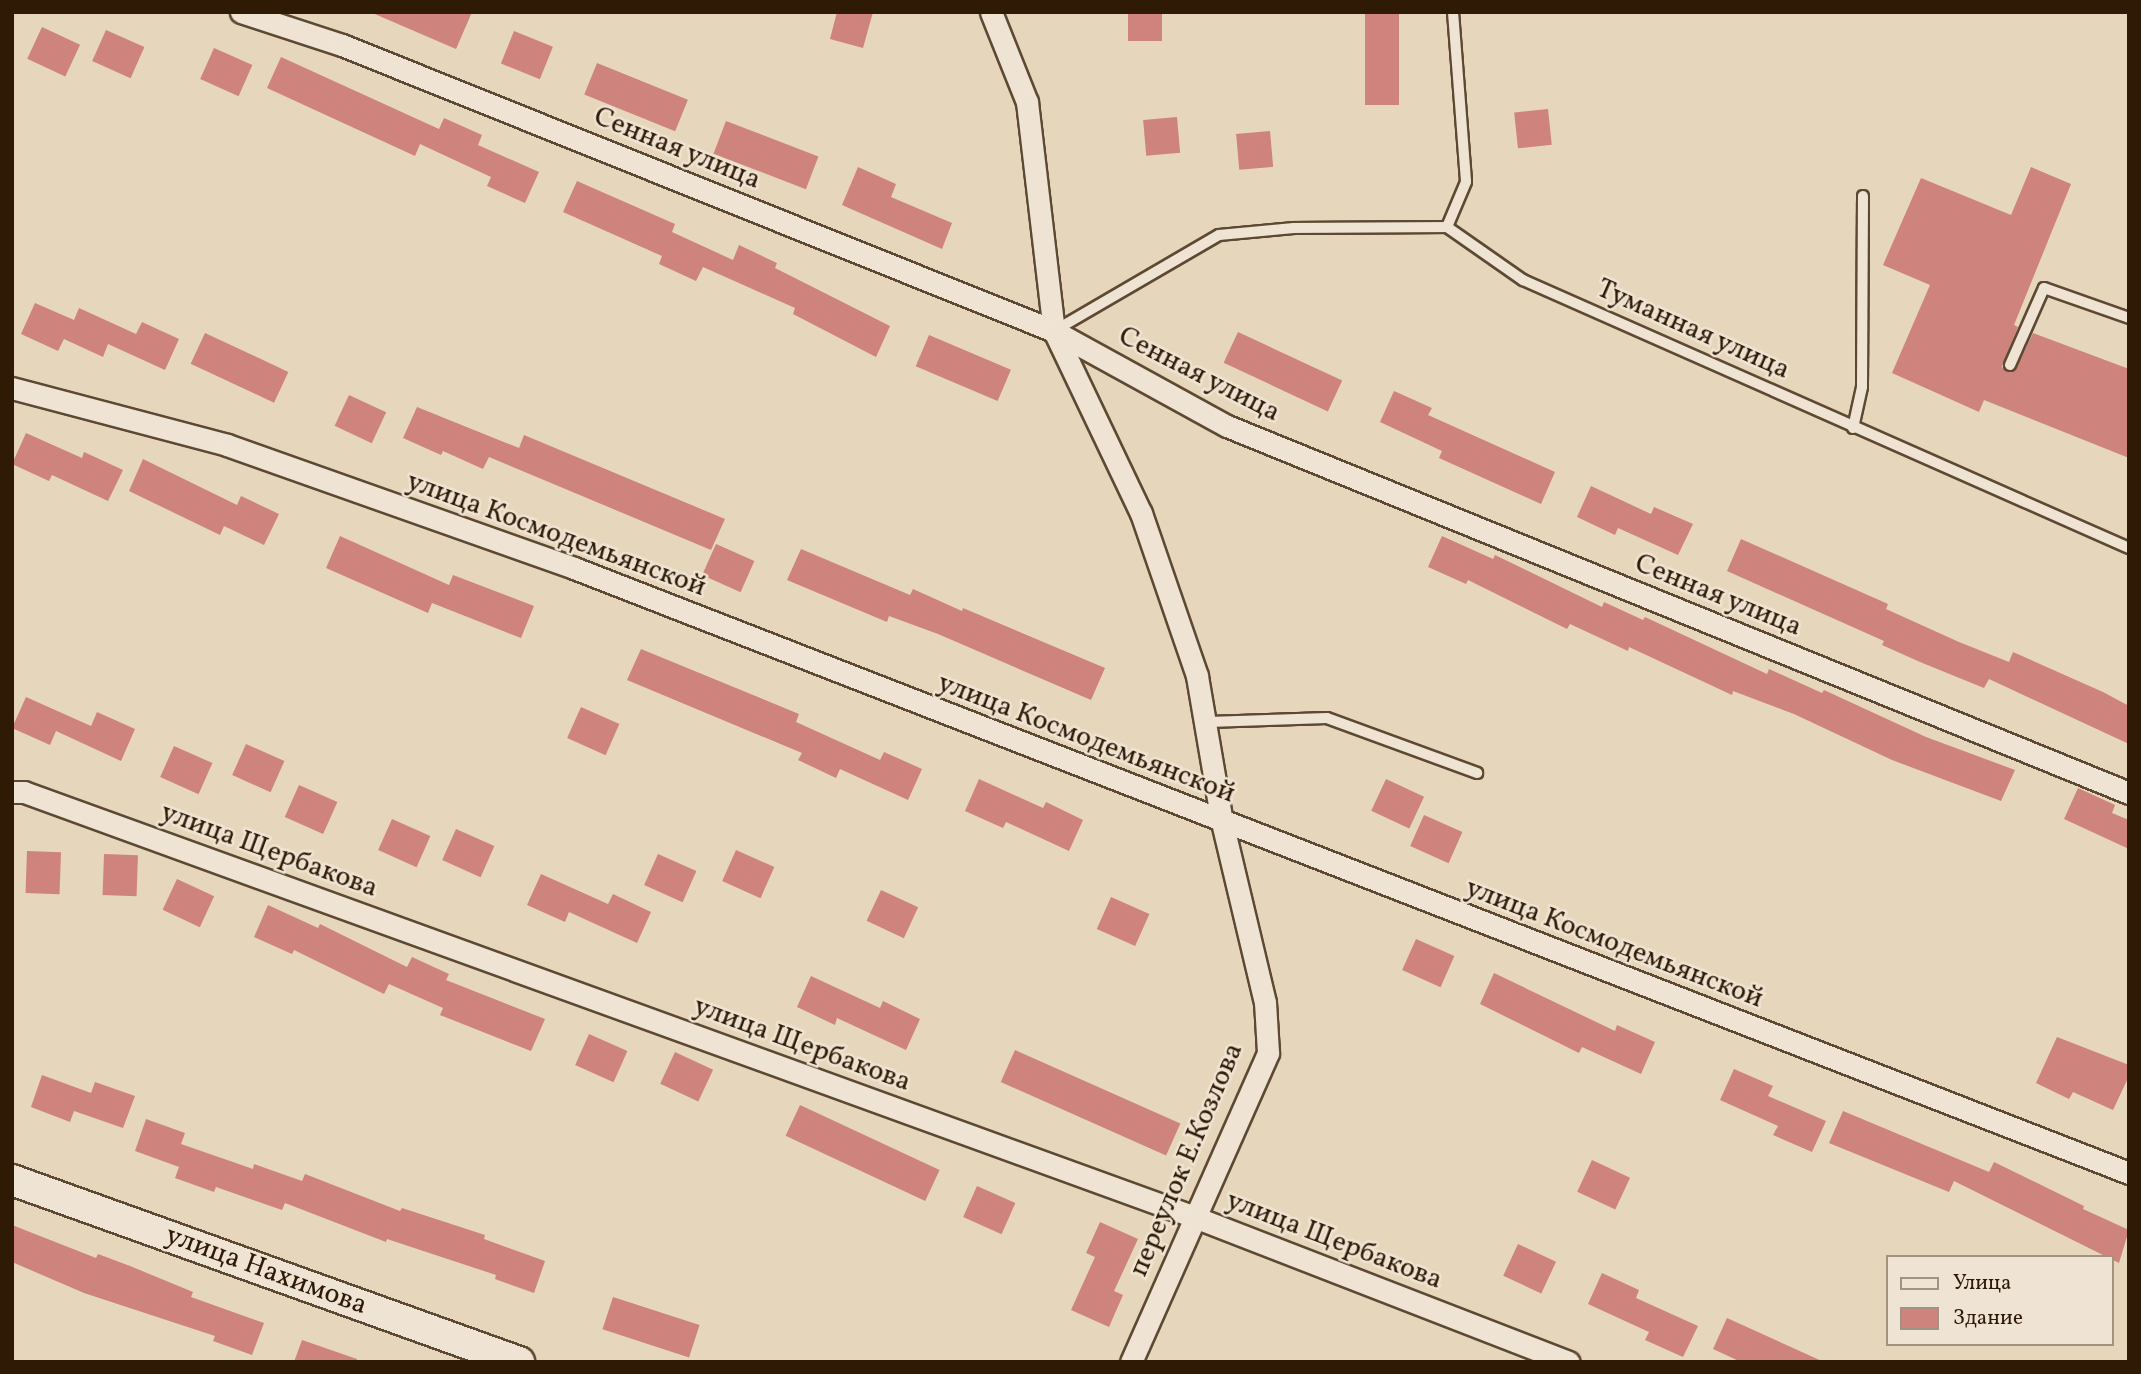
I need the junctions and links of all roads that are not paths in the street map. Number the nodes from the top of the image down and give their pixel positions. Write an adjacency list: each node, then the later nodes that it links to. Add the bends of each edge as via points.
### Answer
1 (241, 12): 7 (street, Сенная улица, via 355,50)
2 (991, 12): 7 (street, переулок Е.Козлова, via 1027,102)
3 (1453, 12): 5 (lane, via 1466,182)
4 (1863, 196): 10 (lane, via 1862,387)
5 (1447, 227): 7 (lane, via 1294,228 1219,235); 10 (lane, Туманная улица, via 1523,280)
6 (2129, 318): 8 (lane, via 2044,288)
7 (1054, 331): 12 (street, переулок Е.Козлова, via 1141,513 1197,676); 15 (street, Сенная улица, via 1227,426)
8 (2010, 365)
9 (12, 388): 16 (street, улица Космодемьянской, via 227,445 535,555)
10 (1853, 428): 11 (lane, Туманная улица)
11 (2129, 548)
12 (1208, 722): 13 (lane, via 1327,718); 16 (street, переулок Е.Козлова)
13 (1477, 773)
14 (12, 792): 19 (street, улица Щербакова)
15 (2129, 793)
16 (1222, 822): 17 (street, улица Космодемьянской); 19 (street, переулок Е.Козлова, via 1265,1002 1268,1053)
17 (2129, 1173)
18 (12, 1180): 20 (main road, улица Нахимова)
19 (1192, 1216): 21 (street, переулок Е.Козлова); 22 (street, улица Щербакова)
20 (519, 1362)
21 (1131, 1362)
22 (1569, 1362)

